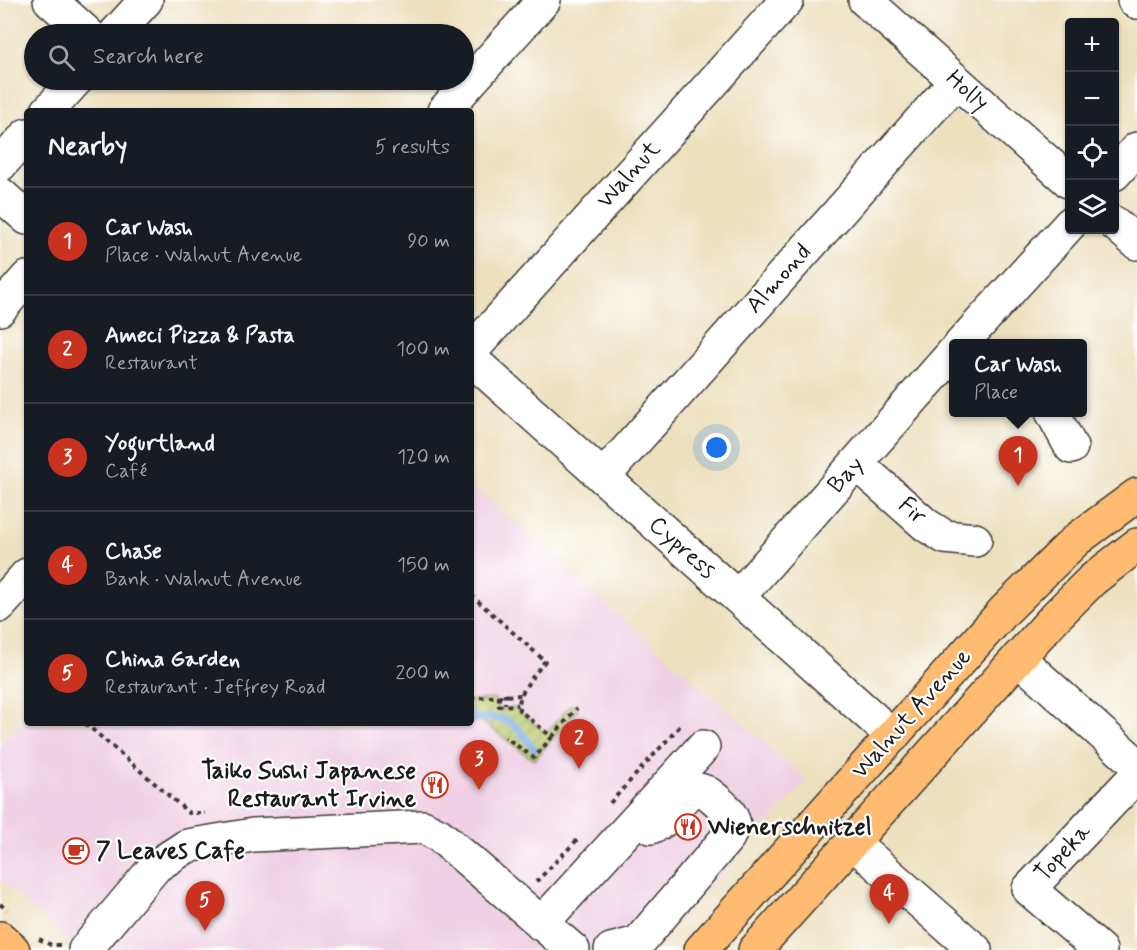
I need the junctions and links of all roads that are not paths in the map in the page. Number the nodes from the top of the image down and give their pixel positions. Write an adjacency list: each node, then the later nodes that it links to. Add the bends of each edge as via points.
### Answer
1 (50, 0): 6 (street)
2 (146, 0): 7 (street)
3 (544, 0): 8 (street)
4 (787, 0): 27 (street, Walnut)
5 (865, 0): 9 (street, Holly)
6 (77, 24)
7 (125, 24)
8 (474, 78)
9 (956, 81): 18 (street, Holly); 33 (street, Almond)
10 (67, 90): 12 (street)
11 (463, 90): 13 (street)
12 (51, 108)
13 (447, 108)
14 (24, 138): 16 (street)
15 (1137, 149): 17 (street)
16 (0, 165)
17 (1119, 169)
18 (1068, 180)
19 (0, 194): 20 (street)
20 (24, 215)
21 (1119, 227): 23 (street)
22 (1065, 230): 26 (street, Bay)
23 (1137, 243)
24 (24, 281): 25 (street)
25 (0, 309)
26 (970, 339)
27 (474, 348)
28 (474, 362): 33 (street, Cypress)
29 (949, 363): 32 (street, Bay)
30 (1055, 417): 31 (street)
31 (1071, 447)
32 (857, 464): 35 (street, Fir, via 926,525 945,537); 38 (street, Bay)
33 (603, 477): 38 (street, Cypress)
34 (1137, 495): 41 (main road, Walnut Avenue, via 1058,556)
35 (975, 540)
36 (1137, 545): 40 (main road, Walnut Avenue, via 1092,580)
37 (24, 578): 39 (street)
38 (738, 597): 41 (street, Cypress)
39 (0, 605)
40 (1018, 658): 43 (street); 46 (main road, Walnut Avenue)
41 (893, 736): 53 (main road, Walnut Avenue)
42 (703, 747): 45 (street)
43 (1137, 765)
44 (1137, 775): 56 (street, Topeka, via 1029,889)
45 (639, 818): 47 (street); 52 (street, via 651,827 663,822 686,795 697,789 705,790 731,813 734,824 728,837 638,943)
46 (852, 842): 54 (main road, Walnut Avenue); 55 (street)
47 (541, 924): 50 (street, via 439,834 423,827 337,830 253,835 187,846 156,866); 51 (street)
48 (0, 938): 49 (main road)
49 (13, 950)
50 (84, 950)
51 (573, 950)
52 (611, 950)
53 (701, 950)
54 (755, 950)
55 (975, 950)
56 (1100, 950)

